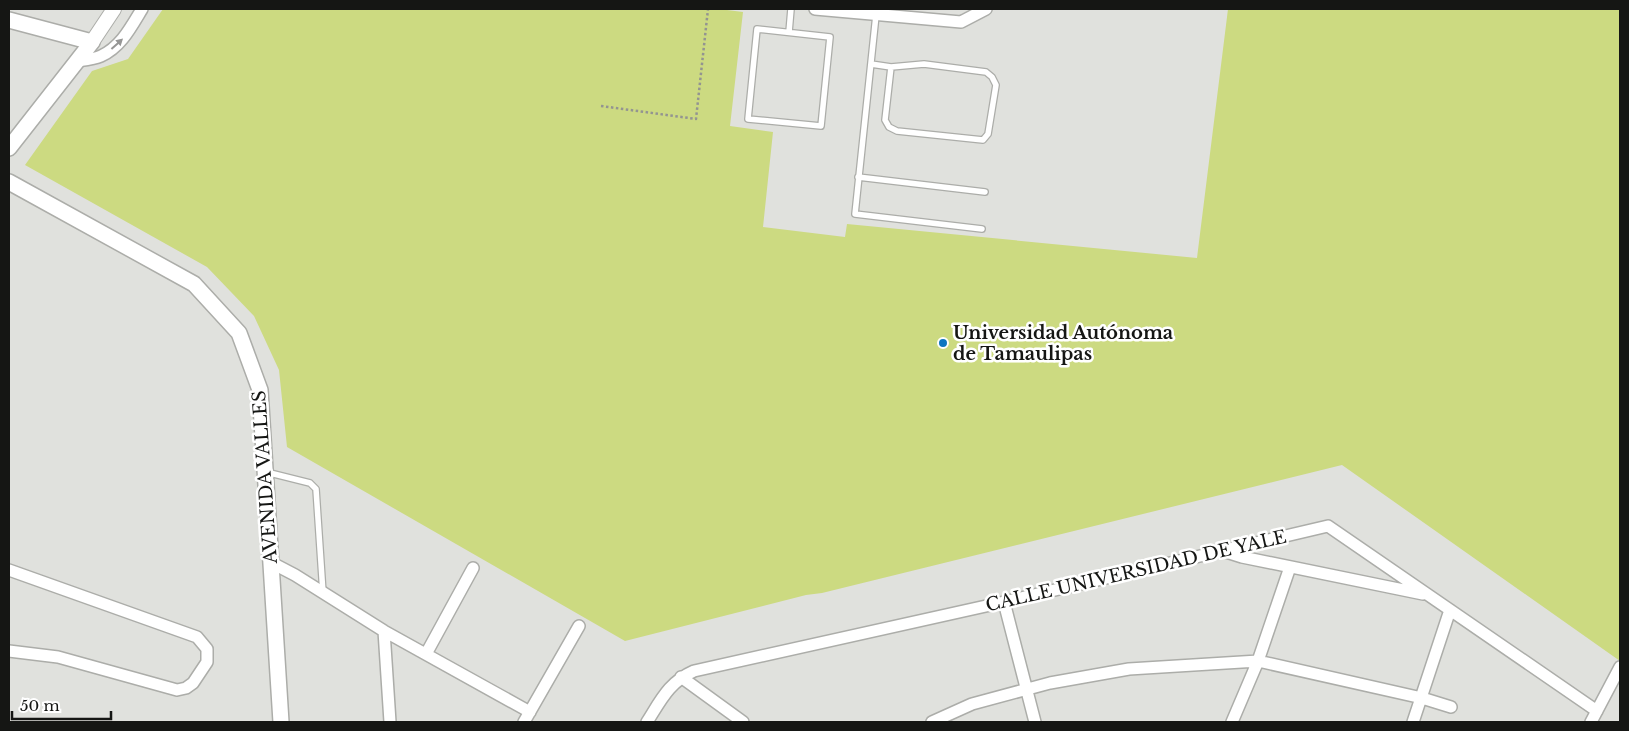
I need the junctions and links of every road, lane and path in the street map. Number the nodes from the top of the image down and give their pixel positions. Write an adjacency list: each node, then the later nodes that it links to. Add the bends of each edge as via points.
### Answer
1 (114, 9): 10 (street)
2 (142, 9): 11 (street, one-way to 2, via 100,56 115,47)
3 (708, 9): 14 (path, via 696,119)
4 (791, 9): 9 (lane)
5 (815, 9): 7 (street)
6 (986, 9): 7 (street, via 961,22)
7 (876, 15): 12 (lane)
8 (9, 20): 10 (main road)
9 (789, 32): 9 (lane, via 757,29 748,119 821,126 830,37)
10 (92, 42): 11 (main road)
11 (78, 61): 15 (main road)
12 (871, 64): 13 (lane); 16 (lane)
13 (891, 67): 13 (lane, via 924,64 986,72 992,76 996,86 988,134 983,140 889,128 885,120)
14 (600, 106)
15 (9, 148)
16 (858, 177): 18 (lane); 19 (lane, via 855,214)
17 (9, 182): 20 (main road, AVENIDA VALLES, via 194,284 239,333 260,390)
18 (985, 192)
19 (982, 229)
20 (266, 472): 22 (main road, AVENIDA VALLES); 26 (lane, via 310,483 316,489)
21 (1222, 551): 23 (street); 27 (street, CALLE UNIVERSIDAD DE YALE, via 1328,526); 28 (street, CALLE UNIVERSIDAD DE YALE)
22 (272, 563): 26 (street); 42 (main road, AVENIDA VALLES)
23 (1290, 567): 27 (street); 34 (street)
24 (473, 568): 33 (street)
25 (9, 570): 32 (street, via 197,637 207,649 206,662 193,683 177,690 58,657)
26 (323, 593): 31 (street)
27 (1429, 595): 29 (street, CALLE UNIVERSIDAD DE YALE)
28 (1004, 602): 36 (street, CALLE UNIVERSIDAD DE YALE, via 694,671); 37 (street)
29 (1450, 610): 38 (street); 40 (street, CALLE UNIVERSIDAD DE YALE)
30 (579, 626): 41 (street)
31 (384, 630): 33 (street); 43 (street)
32 (9, 651)
33 (426, 654): 41 (street)
34 (1258, 661): 37 (street, via 1129,669); 38 (street); 48 (street)
35 (1620, 667): 40 (street)
36 (681, 677): 44 (street, CALLE UNIVERSIDAD DE YALE, via 665,692); 45 (street)
37 (1026, 690): 46 (street, via 972,704); 47 (street)
38 (1422, 698): 39 (street); 49 (street)
39 (1451, 708)
40 (1597, 711): 50 (street)
41 (527, 717)
42 (281, 722)
43 (390, 722)
44 (647, 722)
45 (743, 722)
46 (932, 722)
47 (1035, 722)
48 (1232, 722)
49 (1413, 722)
50 (1591, 722)

